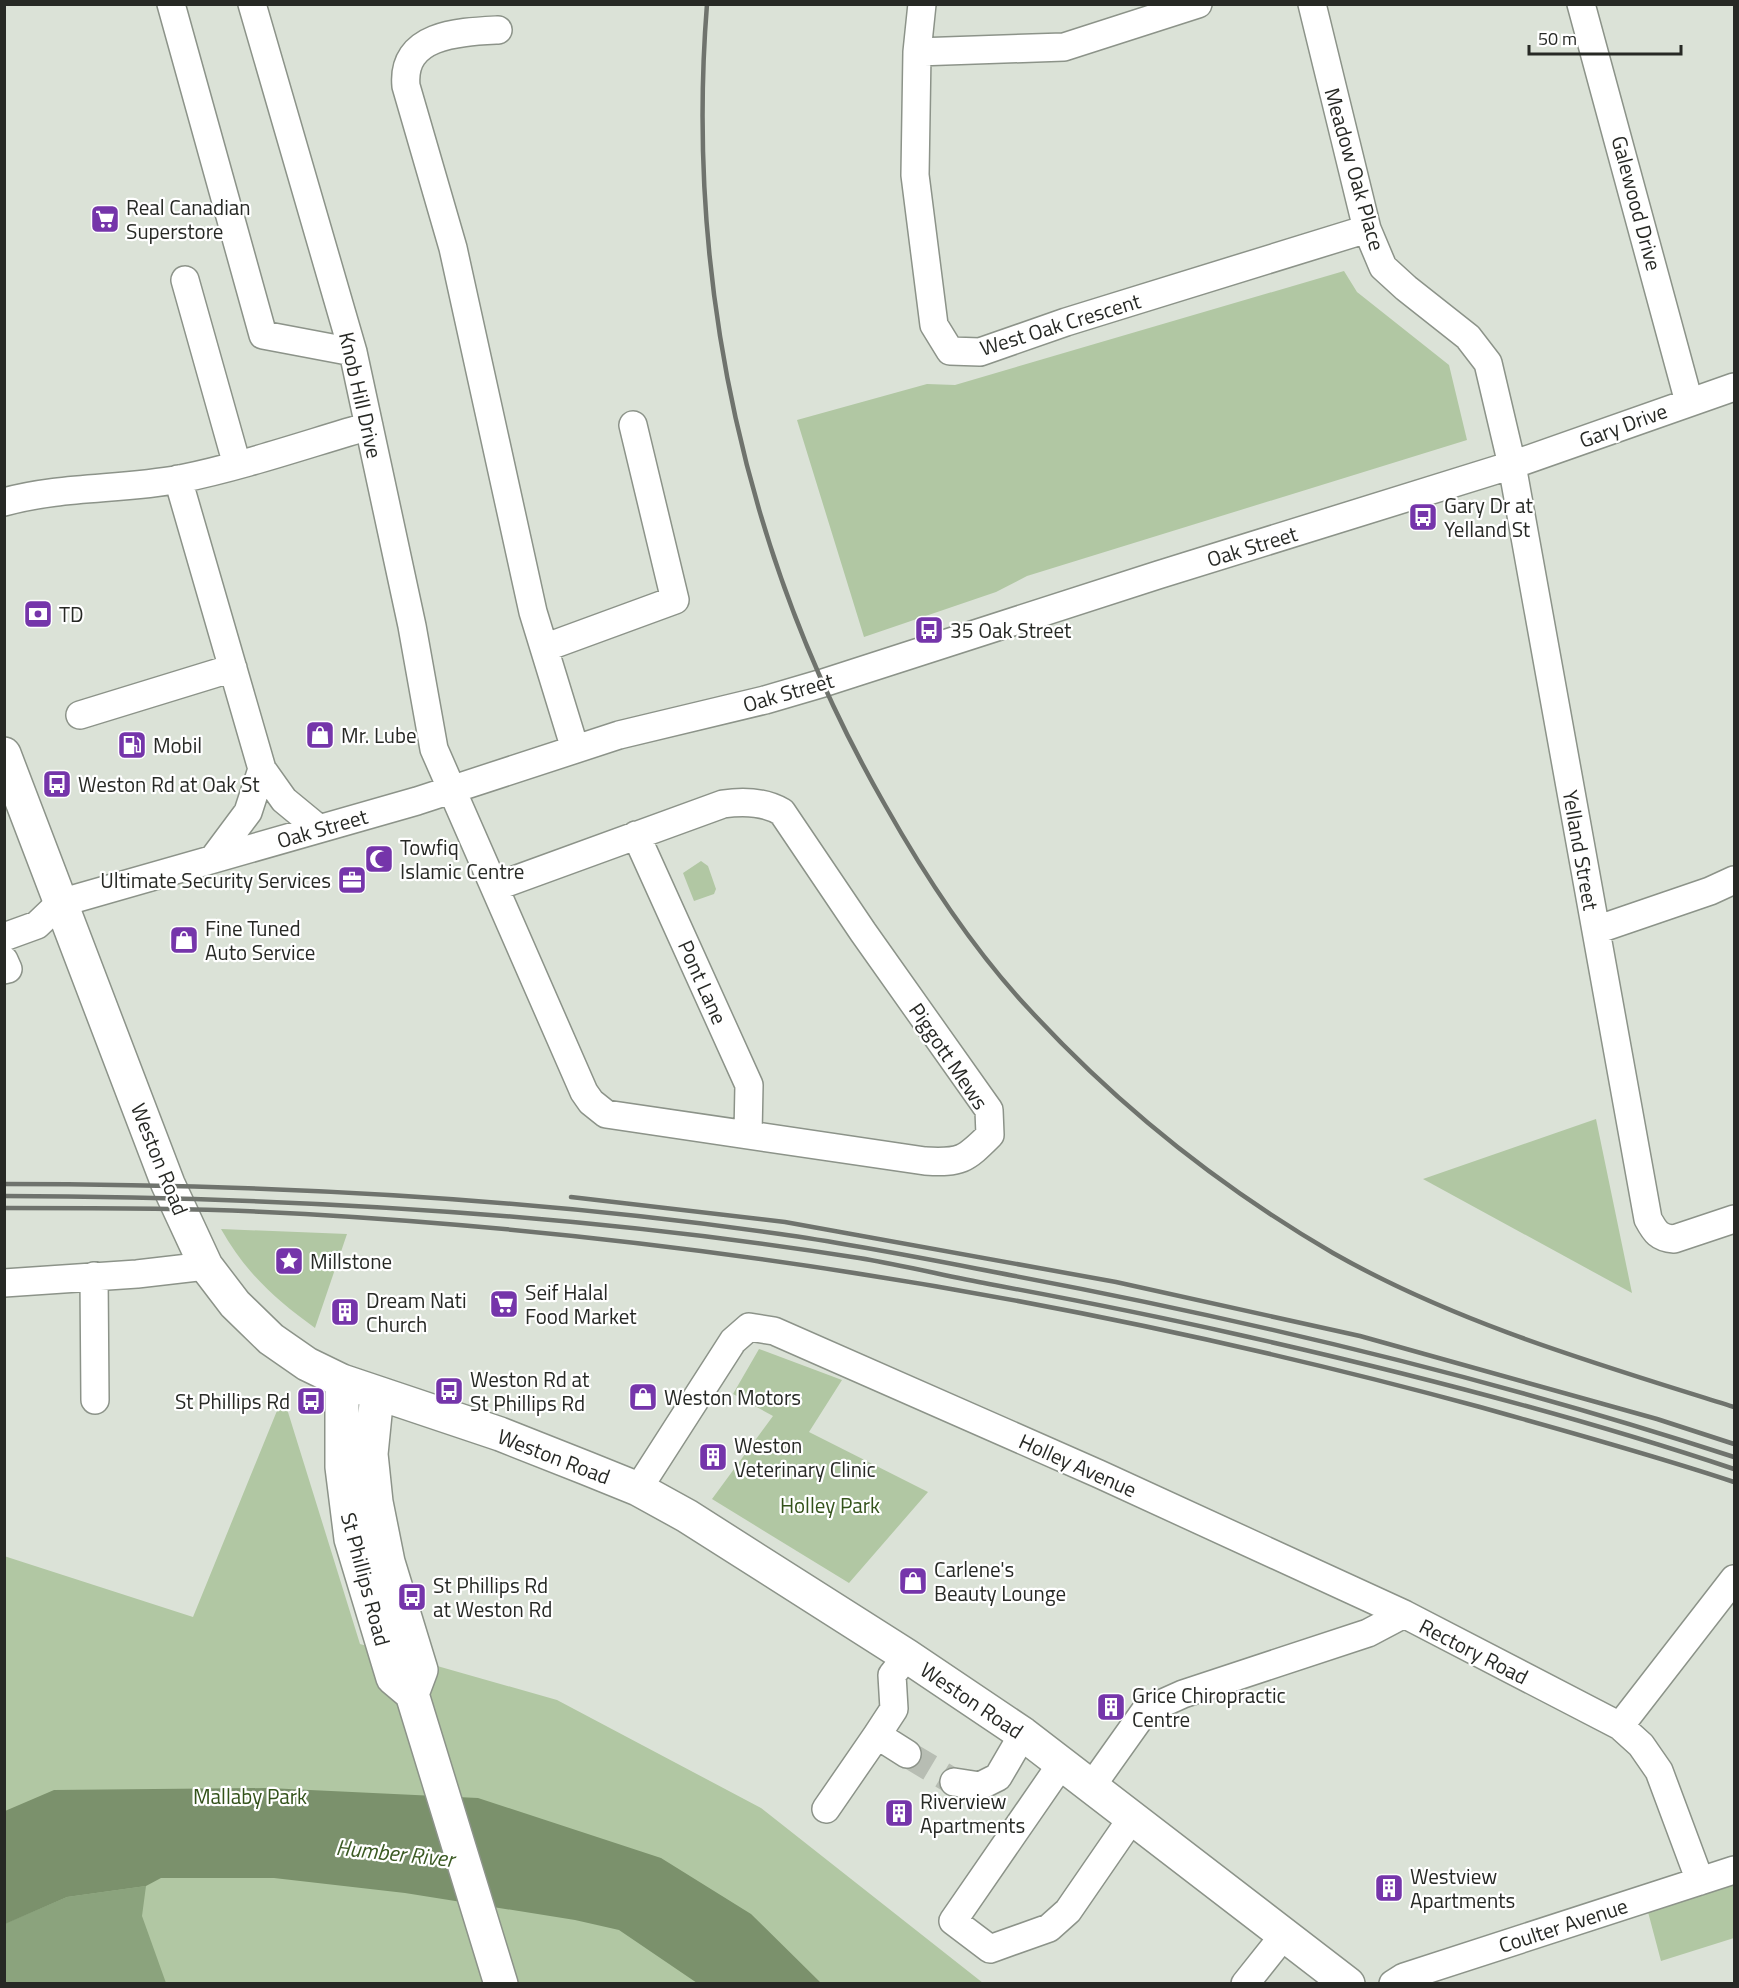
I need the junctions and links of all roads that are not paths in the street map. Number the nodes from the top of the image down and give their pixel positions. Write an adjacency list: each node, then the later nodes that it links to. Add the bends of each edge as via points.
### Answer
1 (171, 4): 11 (street, via 263,335)
2 (252, 4): 11 (street, Knob Hill Drive)
3 (922, 4): 8 (street, West Oak Crescent)
4 (1198, 4): 8 (street, via 1064,47)
5 (1312, 4): 9 (street, Meadow Oak Place)
6 (1581, 4): 13 (street, Galewood Drive)
7 (498, 30): 20 (street, via 440,38 418,48 404,70 453,248)
8 (917, 52): 9 (street, West Oak Crescent, via 915,175 934,325 950,351 980,352)
9 (1367, 229): 17 (street, Meadow Oak Place, via 1383,267 1468,337 1488,363)
10 (185, 280): 16 (street)
11 (353, 352): 15 (street, Knob Hill Drive)
12 (1734, 387): 13 (street, Gary Drive)
13 (1689, 402): 17 (street, Gary Drive)
14 (633, 425): 20 (street, via 675,600)
15 (369, 426): 16 (street); 26 (street, Knob Hill Drive, via 434,749)
16 (237, 465): 18 (street)
17 (1512, 465): 23 (street, Oak Street, via 823,684); 33 (street, Yelland Street)
18 (178, 479): 19 (street, via 39,493); 21 (street)
19 (4, 502)
20 (544, 648): 23 (street)
21 (233, 668): 22 (street); 25 (street)
22 (80, 715)
23 (576, 749): 26 (street, Oak Street)
24 (4, 754): 32 (main road, Weston Road)
25 (262, 769): 27 (street, via 284,800); 29 (street, via 248,812)
26 (453, 789): 27 (street, Oak Street); 31 (street, Piggott Mews)
27 (318, 828): 29 (street, Oak Street)
28 (636, 835): 31 (street, Piggott Mews); 37 (street, Pont Lane, via 749,1085); 37 (street, Piggott Mews, via 730,803 770,805 782,812 989,1110 990,1135 967,1158 945,1162)
29 (213, 859): 32 (street, Oak Street)
30 (1734, 880): 33 (street)
31 (495, 887): 37 (street, Piggott Mews, via 591,1102 606,1114)
32 (60, 903): 34 (street, via 37,925); 39 (main road, Weston Road, via 168,1184)
33 (1596, 930): 38 (street, Yelland Street, via 1648,1219 1656,1233 1674,1239)
34 (4, 937)
35 (4, 960): 36 (street, via 8,969)
36 (4, 970)
37 (748, 1134)
38 (1734, 1219)
39 (206, 1266): 40 (street); 42 (main road, Weston Road, via 235,1304 271,1340)
40 (94, 1276): 41 (street); 44 (street)
41 (4, 1283)
42 (342, 1381): 43 (main road, Weston Road); 49 (main road, St Phillips Road, via 342,1467 351,1539 393,1678)
43 (377, 1394): 45 (main road, Weston Road, via 500,1434); 49 (main road, St Phillips Road, via 371,1454 376,1502 388,1562 421,1670)
44 (95, 1400)
45 (638, 1489): 47 (street, Holley Avenue, via 733,1341 749,1327 783,1335); 48 (main road, Weston Road)
46 (1734, 1579): 50 (street)
47 (1404, 1614): 50 (street, Rectory Road); 56 (street, Rectory Road, via 1368,1633 1183,1694 1145,1711)
48 (907, 1656): 51 (street, via 892,1675 894,1709); 52 (main road, Weston Road)
49 (416, 1709): 62 (main road, St Phillips Road)
50 (1620, 1726): 60 (street, Rectory Road, via 1641,1745 1659,1771)
51 (878, 1734): 53 (street); 57 (street)
52 (1023, 1734): 54 (main road, Weston Road); 55 (street, via 999,1777 980,1786)
53 (907, 1754)
54 (1062, 1763): 56 (main road, Weston Road); 58 (street, via 953,1921 990,1949 1049,1928 1068,1911)
55 (954, 1782)
56 (1091, 1787): 58 (main road, Weston Road)
57 (826, 1809)
58 (1132, 1818): 61 (main road, Weston Road)
59 (1734, 1870): 60 (street, Coulter Avenue)
60 (1700, 1881): 65 (street, Coulter Avenue)
61 (1284, 1935): 63 (street); 64 (main road, Weston Road)
62 (497, 1972)
63 (1245, 1983)
64 (1348, 1983)
65 (1393, 1983)

